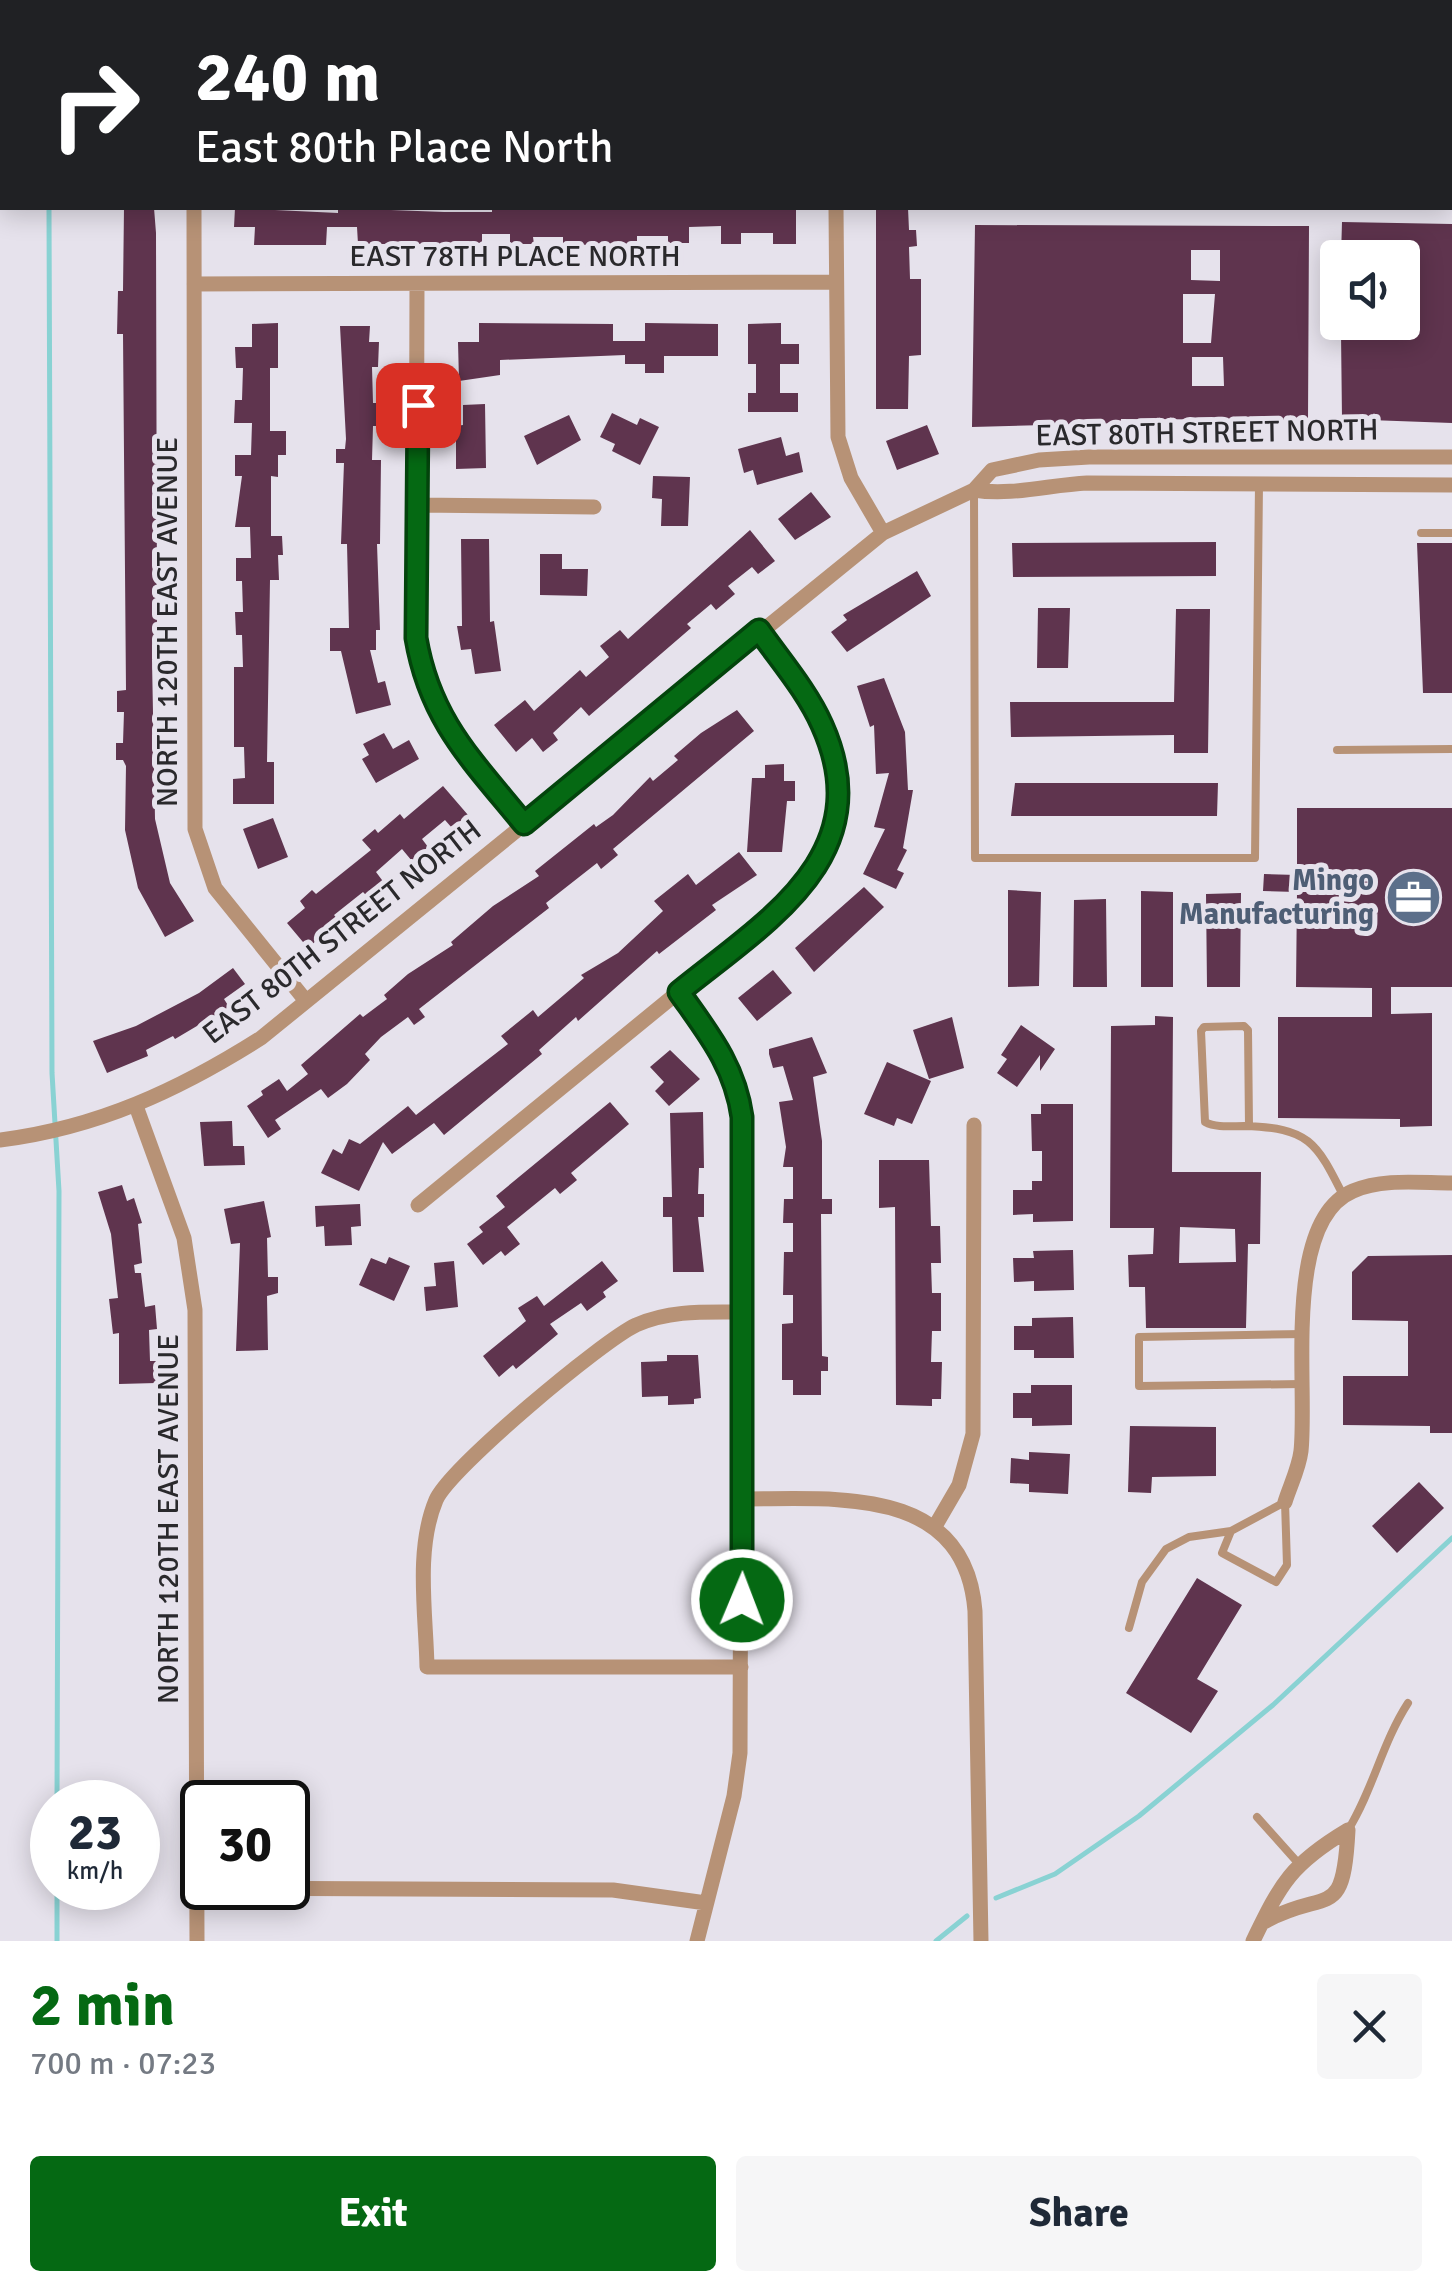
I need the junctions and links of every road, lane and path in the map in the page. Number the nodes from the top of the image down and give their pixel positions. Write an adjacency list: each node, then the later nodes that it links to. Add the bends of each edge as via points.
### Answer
1 (194, 210): 4 (street, NORTH 120TH EAST AVENUE)
2 (836, 210): 3 (street)
3 (836, 282): 5 (street, EAST 78TH PLACE NORTH); 12 (street, via 838,437 851,478)
4 (194, 284): 5 (street, EAST 78TH PLACE NORTH); 20 (street, NORTH 120TH EAST AVENUE, via 195,830 215,888)
5 (417, 284): 10 (street)
6 (1452, 457): 9 (street, EAST 80TH STREET NORTH, via 1039,460 992,470)
7 (1259, 484): 8 (street, EAST 80TH STREET NORTH); 9 (street, EAST 80TH STREET NORTH); 9 (lane, via 1255,858 975,858)
8 (1452, 485)
9 (974, 490): 12 (street, EAST 80TH STREET NORTH)
10 (418, 505): 11 (street); 18 (street, via 416,638 428,692 448,731)
11 (594, 507)
12 (883, 532): 15 (street, EAST 80TH STREET NORTH)
13 (1421, 532): 14 (lane)
14 (1452, 532)
15 (759, 630): 18 (street, EAST 80TH STREET NORTH); 19 (street, via 823,726 835,767 834,834 814,873 786,904)
16 (1452, 749): 17 (lane)
17 (1337, 750)
18 (524, 824): 20 (street, EAST 80TH STREET NORTH)
19 (679, 992): 27 (street); 28 (street, via 724,1056 739,1096)
20 (306, 1001): 21 (street, EAST 80TH STREET NORTH, via 216,1066)
21 (136, 1106): 24 (street, EAST 80TH STREET NORTH, via 76,1127); 38 (street, NORTH 120TH EAST AVENUE, via 184,1238 195,1310)
22 (974, 1126): 33 (street, via 973,1434 960,1485)
23 (1250, 1126): 23 (lane, via 1205,1122 1204,1027 1248,1030); 26 (lane, via 1279,1127 1313,1141)
24 (0, 1140)
25 (1452, 1184): 26 (street, via 1386,1183)
26 (1337, 1201): 29 (street, via 1315,1229)
27 (418, 1205)
28 (742, 1312): 31 (street); 36 (street, via 675,1313 635,1326 460,1465 437,1498 427,1529 427,1667)
29 (1304, 1334): 30 (street); 30 (lane, via 1139,1337 1139,1386)
30 (1303, 1384): 32 (street, via 1300,1454)
31 (744, 1500): 33 (street, via 882,1504); 36 (street)
32 (1285, 1502): 34 (lane); 34 (lane, via 1287,1565 1276,1582 1222,1554)
33 (934, 1528): 48 (street, via 973,1586)
34 (1231, 1531): 35 (lane, via 1189,1537 1166,1549 1148,1569)
35 (1128, 1628)
36 (741, 1667): 43 (street, via 734,1796)
37 (1408, 1703): 40 (lane)
38 (197, 1780)
39 (1257, 1817): 41 (lane)
40 (1348, 1830): 41 (street); 45 (street, via 1338,1894)
41 (1299, 1864): 45 (street, via 1272,1895)
42 (310, 1889): 43 (street, via 613,1890)
43 (706, 1903): 47 (street)
44 (197, 1910): 46 (street, NORTH 120TH EAST AVENUE)
45 (1262, 1923): 49 (street)
46 (197, 1941)
47 (697, 1941)
48 (981, 1941)
49 (1253, 1941)

